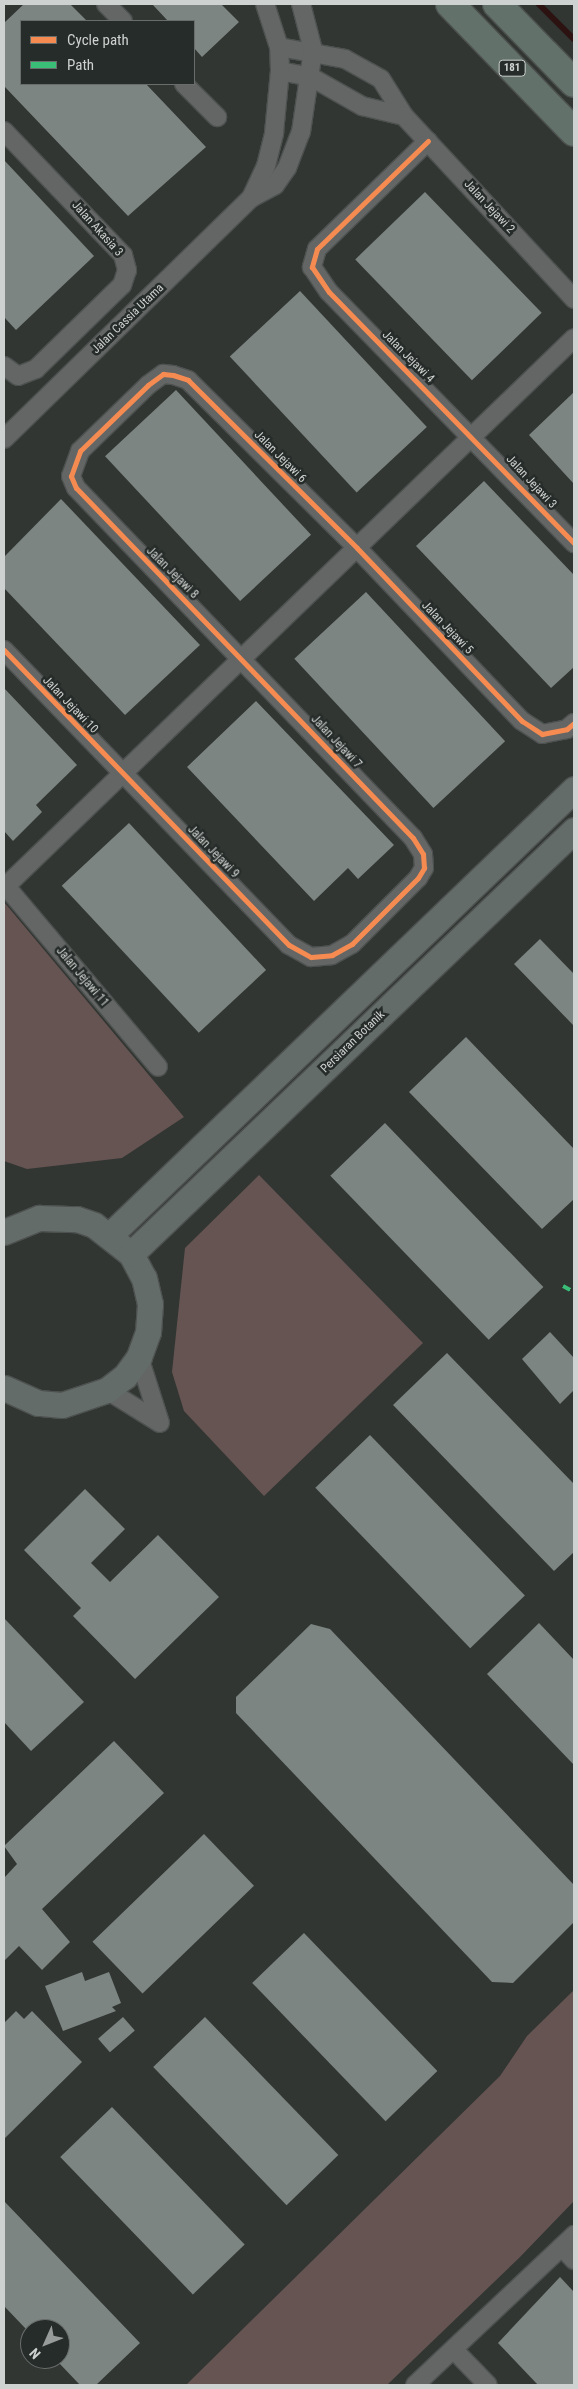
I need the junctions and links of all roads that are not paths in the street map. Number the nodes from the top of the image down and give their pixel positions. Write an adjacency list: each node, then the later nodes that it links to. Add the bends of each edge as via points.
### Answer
1 (106, 4): 6 (street)
2 (265, 4): 7 (street, Jalan Cassia Utama)
3 (301, 4): 8 (street, Jalan Cassia Utama)
4 (450, 4): 16 (main road, 181)
5 (497, 4): 11 (main road, 181)
6 (123, 20)
7 (279, 47): 8 (street, Jalan Jejawi 2); 9 (street, Jalan Cassia Utama)
8 (313, 50): 10 (street, Jalan Cassia Utama); 13 (street, Jalan Jejawi 2, via 345,59 381,79)
9 (280, 71): 10 (street); 18 (street, Jalan Cassia Utama, via 274,132 266,166)
10 (312, 77): 13 (street, via 362,106); 18 (street, Jalan Cassia Utama, via 302,132 287,168 276,185)
11 (574, 82)
12 (185, 85): 14 (street)
13 (404, 116): 17 (street, Jalan Jejawi 2)
14 (217, 117)
15 (4, 131): 21 (street, Jalan Akasia 3, via 123,255 127,270 122,285 36,369 18,376)
16 (574, 132)
17 (428, 141): 19 (street, Jalan Jejawi 2); 23 (street, Jalan Jejawi 4, via 316,249 312,267 329,292)
18 (251, 198): 24 (street, Jalan Cassia Utama)
19 (574, 298)
20 (574, 338): 23 (street)
21 (4, 366)
22 (188, 380): 26 (street, Jalan Jejawi 6); 28 (street, Jalan Jejawi 8, via 163,374 80,451 71,476 86,501)
23 (472, 436): 25 (street, Jalan Jejawi 3); 26 (street)
24 (4, 439)
25 (574, 543)
26 (357, 548): 28 (street); 29 (street, Jalan Jejawi 5, via 522,721 542,734 567,729)
27 (4, 650): 30 (street, Jalan Jejawi 10)
28 (244, 659): 30 (street); 33 (street, Jalan Jejawi 7)
29 (574, 723)
30 (121, 773): 33 (street, Jalan Jejawi 9, via 289,945 311,957 332,955 352,944 421,873 423,854); 34 (street)
31 (574, 789): 37 (main road)
32 (574, 830): 38 (main road, Persiaran Botanik)
33 (413, 838)
34 (5, 885): 35 (street, Jalan Jejawi 11)
35 (158, 1067)
36 (10, 1224): 37 (main road, via 39,1218 77,1219)
37 (111, 1234): 38 (main road)
38 (131, 1254): 39 (main road, via 144,1278 150,1304 148,1332)
39 (139, 1357): 40 (main road, via 125,1376); 40 (street, via 160,1423)
40 (107, 1390): 41 (main road, via 62,1405)
41 (8, 1395)
42 (570, 2247): 43 (street)
43 (455, 2351): 44 (street); 45 (street)
44 (415, 2385)
45 (488, 2385)

